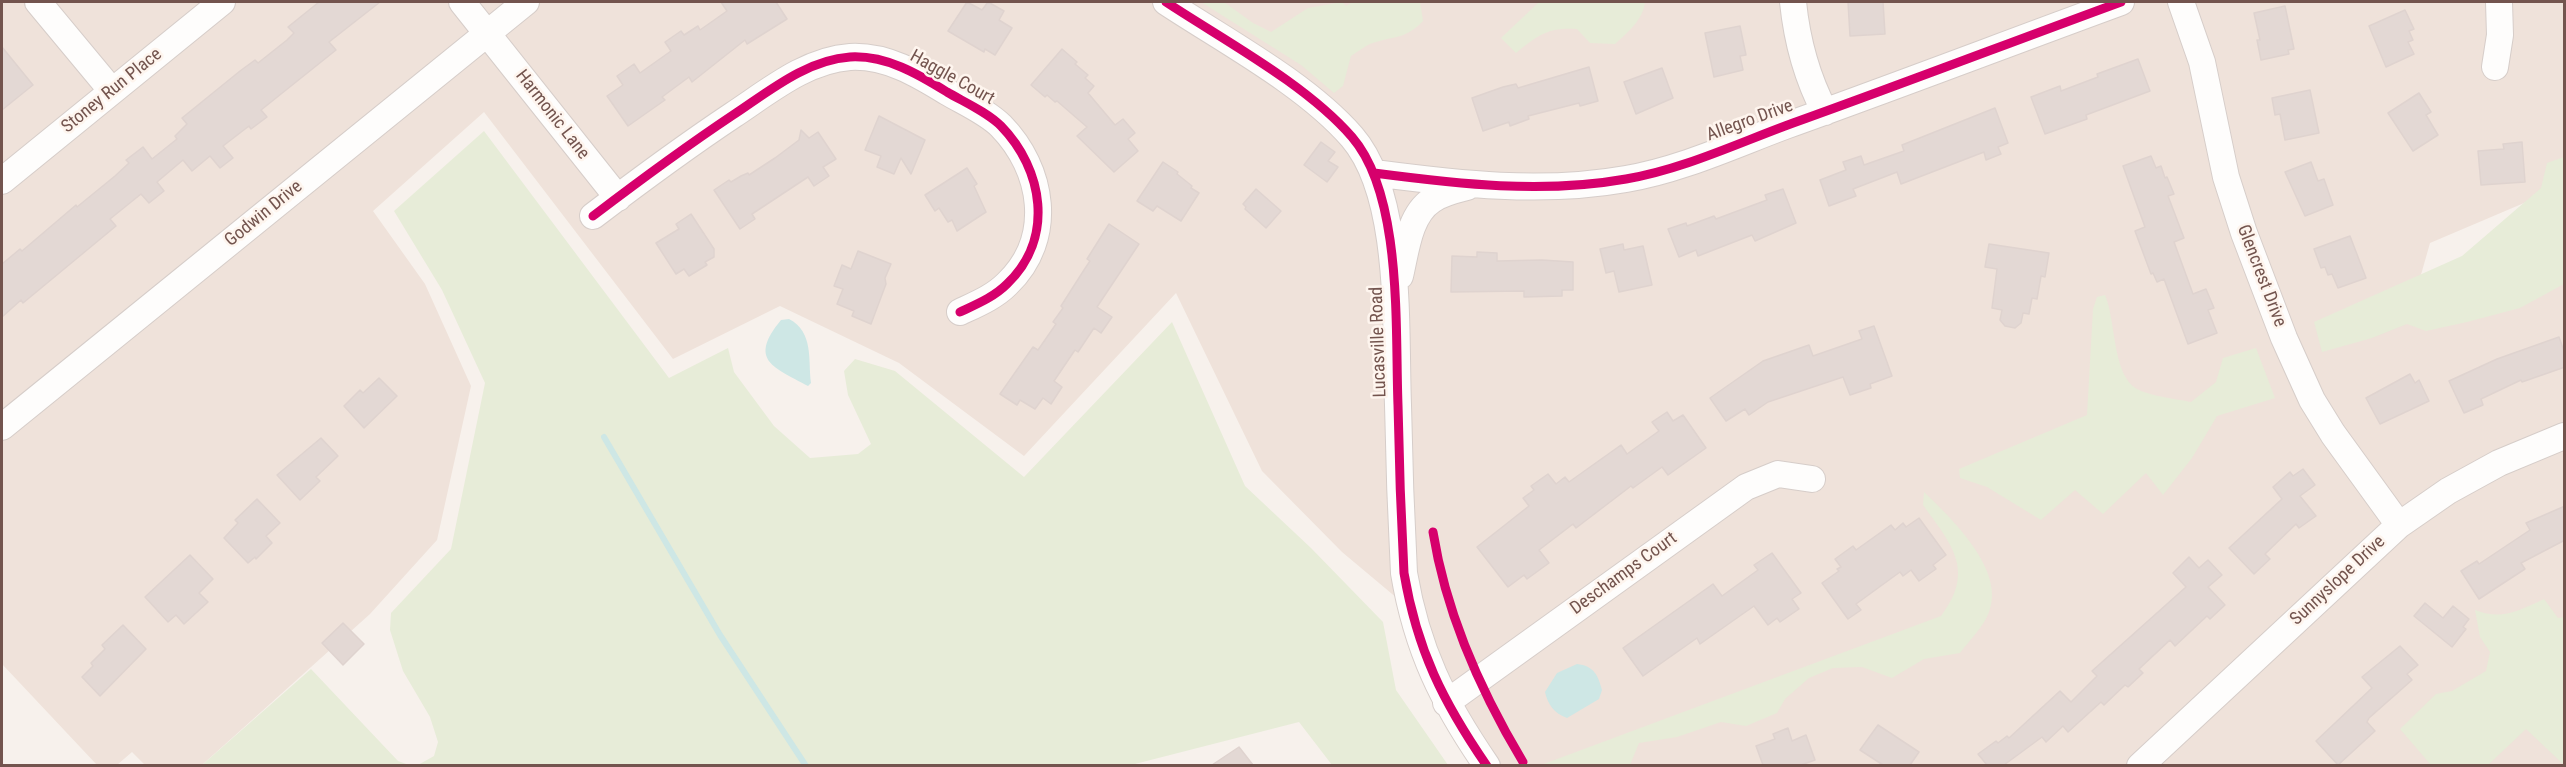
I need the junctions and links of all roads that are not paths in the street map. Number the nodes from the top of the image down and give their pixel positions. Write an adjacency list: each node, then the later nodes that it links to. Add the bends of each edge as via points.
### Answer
1 (38, 2): 12 (street)
2 (222, 2): 12 (street, Stoney Run Place)
3 (462, 2): 10 (street, Harmonic Lane)
4 (526, 2): 10 (street, Godwin Drive)
5 (1166, 2): 14 (street, Lucasville Road, via 1302,91 1353,138)
6 (1793, 2): 13 (street, via 1804,65)
7 (2121, 2): 13 (street, Allegro Drive)
8 (2181, 2): 24 (street, Glencrest Drive, via 2202,62 2226,177 2284,338 2322,417)
9 (2499, 2): 11 (street, via 2500,35)
10 (487, 32): 17 (street, Harmonic Lane); 21 (street, Godwin Drive)
11 (2495, 67)
12 (112, 91): 15 (street, Stoney Run Place)
13 (1825, 112): 16 (street, Allegro Drive, via 1629,179 1583,185)
14 (1374, 173): 16 (street, Allegro Drive); 19 (street, Lucasville Road, via 1390,242)
15 (2, 181)
16 (1470, 186): 19 (street, via 1431,200 1421,211 1408,242)
17 (618, 198): 18 (street, Haggle Court); 20 (street, Haggle Court, via 790,76 850,57 884,61 914,72 999,124 1020,149 1035,179 1038,213 1030,251 1007,285)
18 (593, 216)
19 (1395, 303): 25 (street, Lucasville Road, via 1404,573 1410,609)
20 (960, 312)
21 (2, 427)
22 (2565, 436): 24 (street, Sunnyslope Drive, via 2499,463 2448,491)
23 (1812, 478): 25 (street, Deschamps Court, via 1778,474 1746,487)
24 (2399, 525): 27 (street, Sunnyslope Drive)
25 (1446, 703): 26 (street, Lucasville Road)
26 (1487, 765)
27 (2140, 765)

